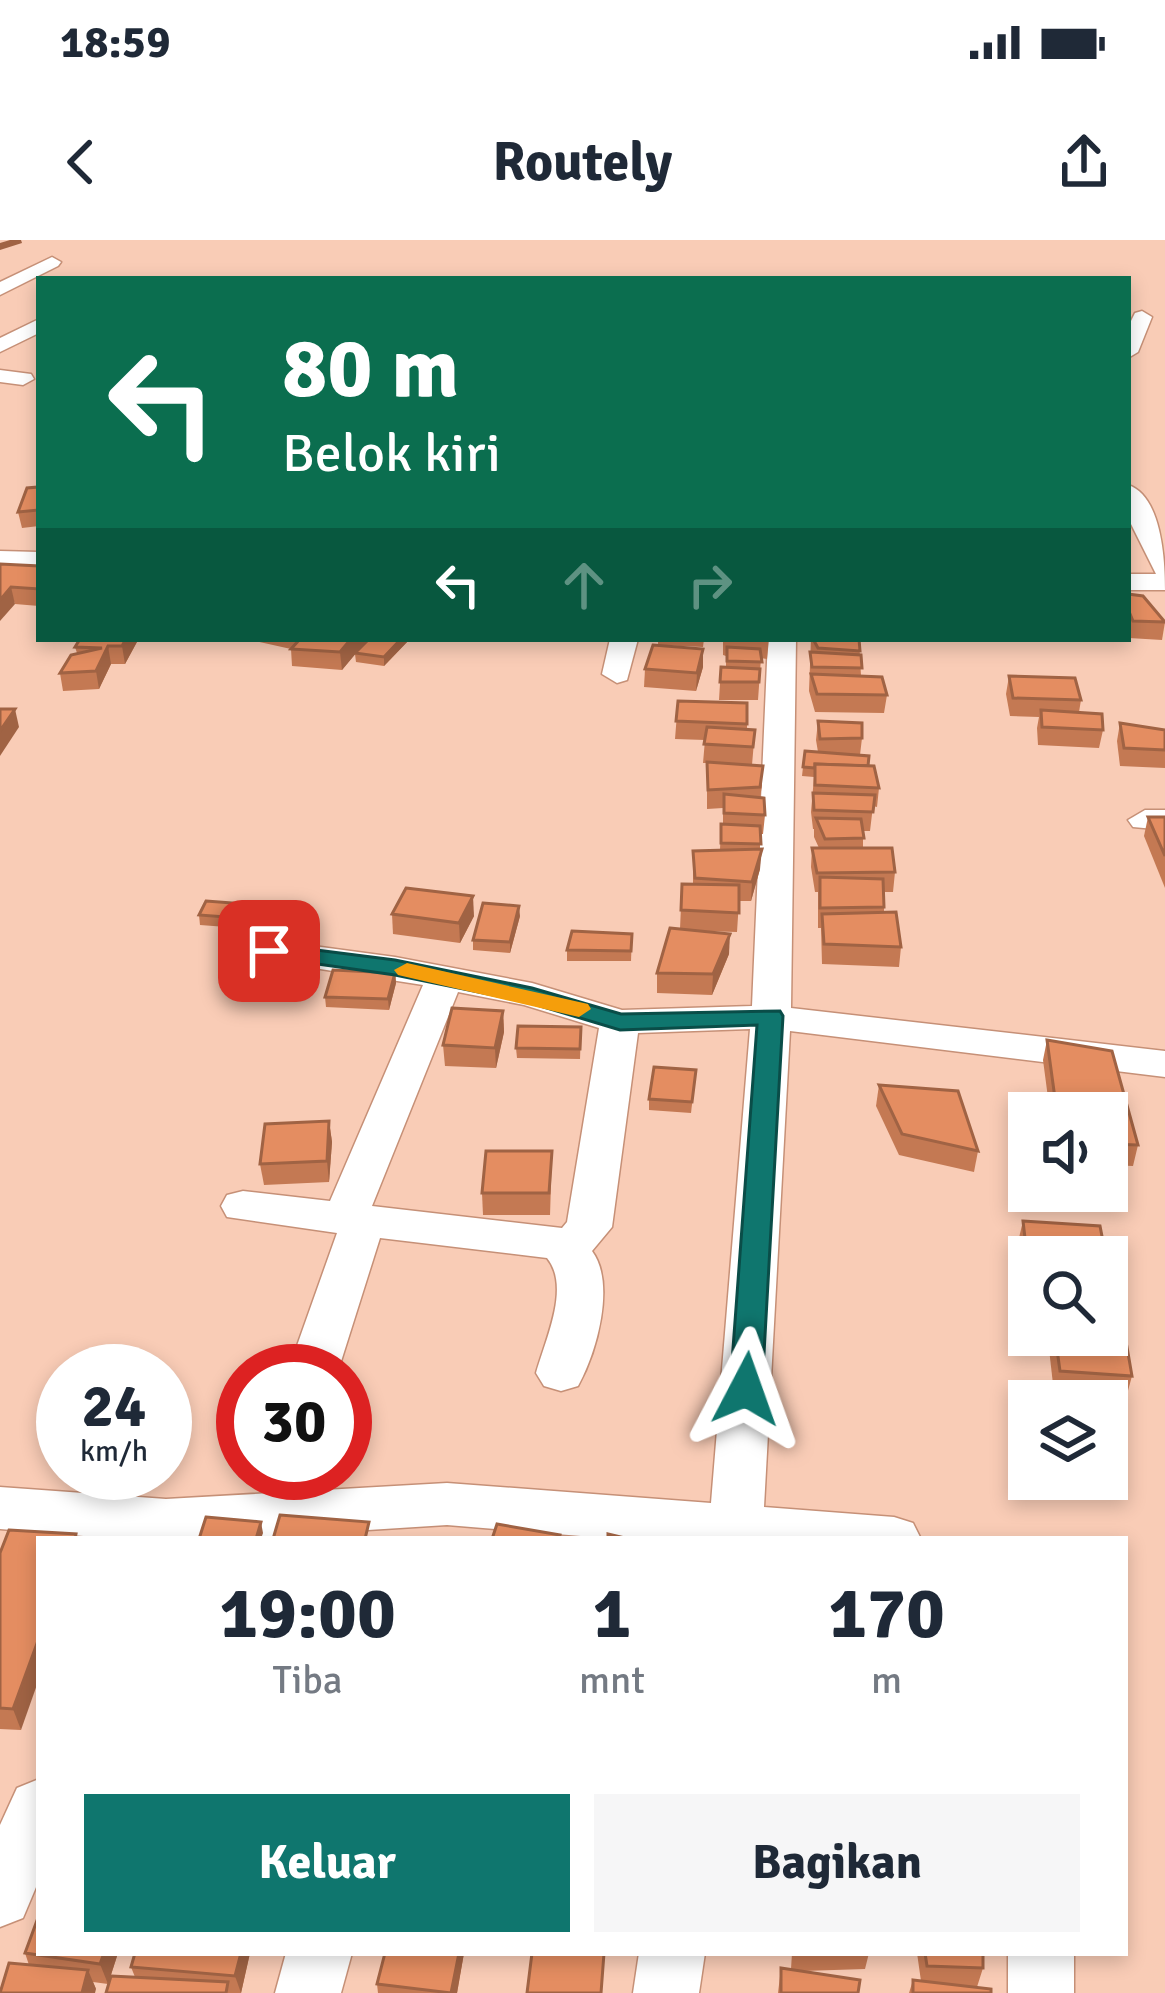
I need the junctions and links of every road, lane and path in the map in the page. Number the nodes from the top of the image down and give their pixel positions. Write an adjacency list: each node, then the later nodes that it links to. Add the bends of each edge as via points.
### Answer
1 (52, 262): 2 (street)
2 (0, 289)
3 (1142, 317): 6 (street)
4 (36, 327): 5 (street)
5 (0, 346)
6 (1136, 348)
7 (1131, 498): 10 (street)
8 (0, 559): 9 (street)
9 (36, 560)
10 (1165, 568)
11 (1131, 582): 12 (street)
12 (1165, 582)
13 (623, 642): 15 (street)
14 (782, 642): 18 (street)
15 (617, 674)
16 (269, 951): 17 (street)
17 (445, 978): 19 (street); 22 (street)
18 (771, 1016): 19 (street); 20 (street); 29 (street)
19 (620, 1022): 23 (street, via 589,1227)
20 (1165, 1064)
21 (243, 1206): 22 (street)
22 (355, 1218): 23 (street); 24 (street)
23 (562, 1244): 25 (street, via 580,1267 580,1291)
24 (321, 1344)
25 (561, 1373)
26 (0, 1508): 28 (street)
27 (442, 1521): 28 (street); 29 (street)
28 (162, 1530)
29 (736, 1534): 30 (street)
30 (799, 1536)
31 (36, 1815): 32 (street)
32 (0, 1897)
33 (318, 1956): 36 (street)
34 (672, 1956): 37 (street)
35 (1041, 1956): 38 (street)
36 (308, 1993)
37 (666, 1993)
38 (1041, 1993)

